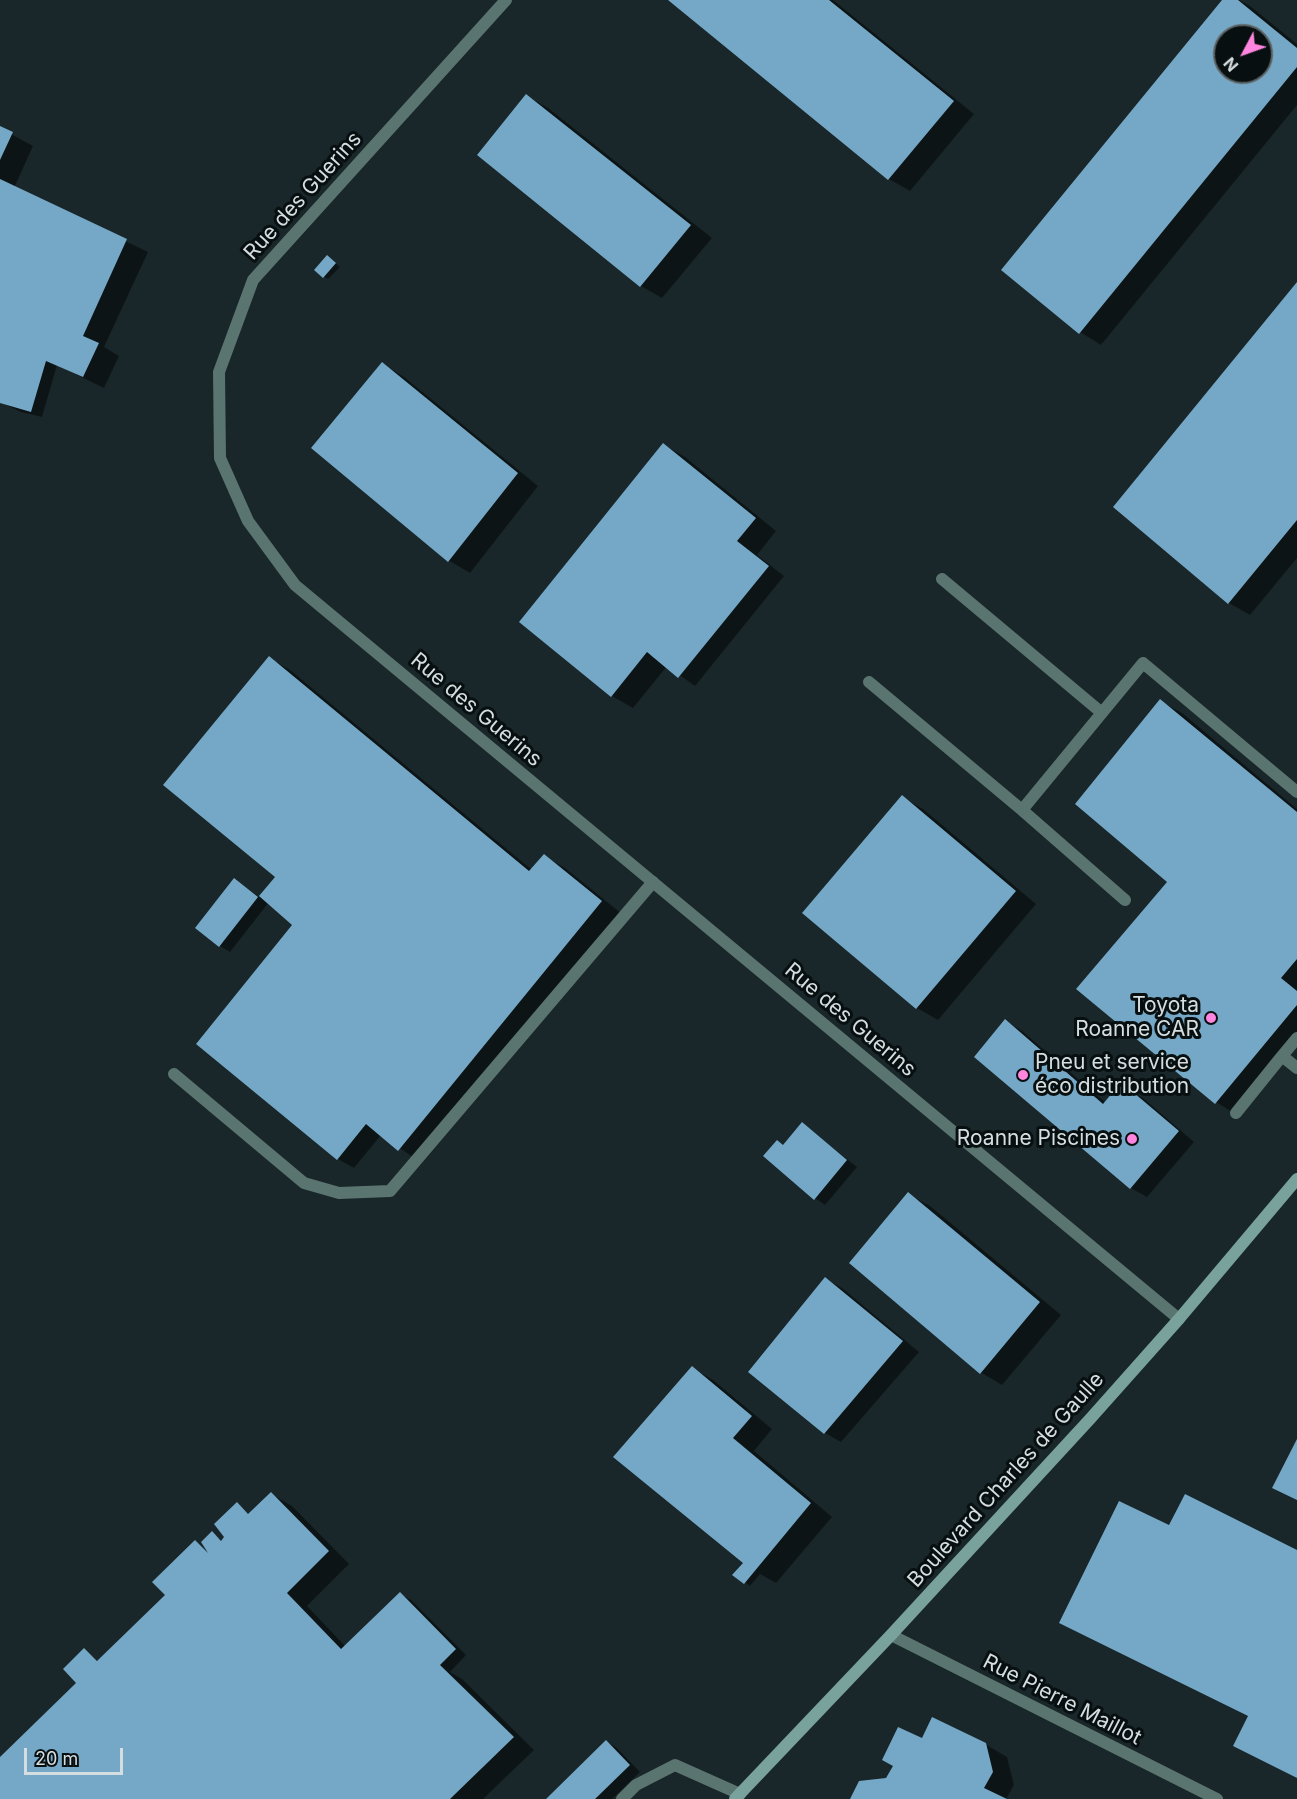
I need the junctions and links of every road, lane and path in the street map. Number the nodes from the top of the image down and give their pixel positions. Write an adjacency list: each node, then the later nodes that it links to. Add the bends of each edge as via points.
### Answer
1 (506, 0): 7 (street, Rue des Guerins, via 253,280 219,372 220,458 248,521 295,585)
2 (942, 579): 4 (street)
3 (869, 681): 6 (street)
4 (1102, 712): 5 (street, via 1143,663); 6 (street)
5 (1297, 792)
6 (1022, 810): 8 (street)
7 (653, 882): 12 (street, via 390,1191 339,1193 304,1183); 15 (street, Rue des Guerins)
8 (1125, 900)
9 (1297, 1038): 10 (street)
10 (1282, 1056): 11 (street); 13 (street)
11 (1297, 1068)
12 (174, 1074)
13 (1236, 1113)
14 (1297, 1179): 15 (street, Boulevard Charles de Gaulle)
15 (1179, 1318): 16 (street, Boulevard Charles de Gaulle)
16 (891, 1635): 17 (street, Boulevard Charles de Gaulle); 19 (street, Rue Pierre Maillot)
17 (737, 1796): 18 (street, via 675,1765 636,1785)
18 (622, 1799)
19 (1216, 1799)

